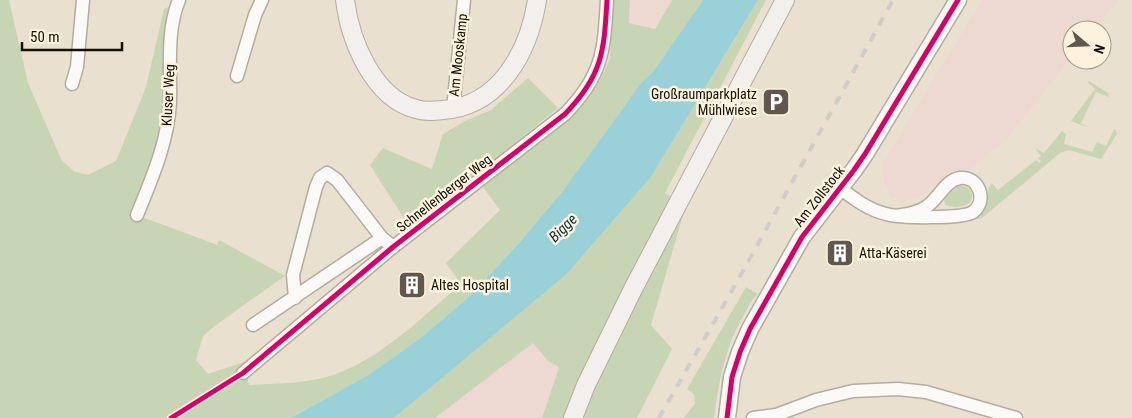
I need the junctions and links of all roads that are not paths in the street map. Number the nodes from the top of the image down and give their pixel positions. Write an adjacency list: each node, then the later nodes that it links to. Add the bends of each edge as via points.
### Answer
1 (82, 0): 11 (street, via 77,67)
2 (179, 0): 15 (street, Kluser Weg, via 173,22 167,130 158,164)
3 (262, 0): 10 (street)
4 (345, 0): 12 (main road, via 350,28 363,61 381,87 400,103 417,110)
5 (464, 0): 12 (street, Am Mooskamp)
6 (537, 0): 12 (main road, via 517,62 498,86 475,102)
7 (607, 0): 19 (street, Schnellenberger Weg, via 602,56 592,80 575,104)
8 (785, 0): 23 (main road, via 634,287)
9 (958, 0): 14 (street, Am Zollstock, via 865,154)
10 (237, 76)
11 (72, 84)
12 (452, 109)
13 (946, 186): 16 (street, via 926,207); 17 (street, via 936,208); 17 (street, via 964,178 975,183 981,195 974,211)
14 (840, 188): 16 (street, via 874,209); 24 (street, Am Zollstock, via 802,237 750,329 732,377)
15 (137, 215)
16 (897, 216): 17 (street)
17 (952, 216)
18 (382, 238): 19 (street, Schnellenberger Weg); 20 (street, Schnellenberger Weg); 20 (street, Schnellenberger Weg, via 338,180 327,173 320,178 294,275)
19 (393, 247): 22 (street, Schnellenberger Weg)
20 (295, 298): 21 (street, Schnellenberger Weg)
21 (253, 325)
22 (243, 373)
23 (573, 418)
24 (727, 418)
25 (753, 418): 26 (street, via 776,415 853,391 898,389 926,392)
26 (1016, 418)

